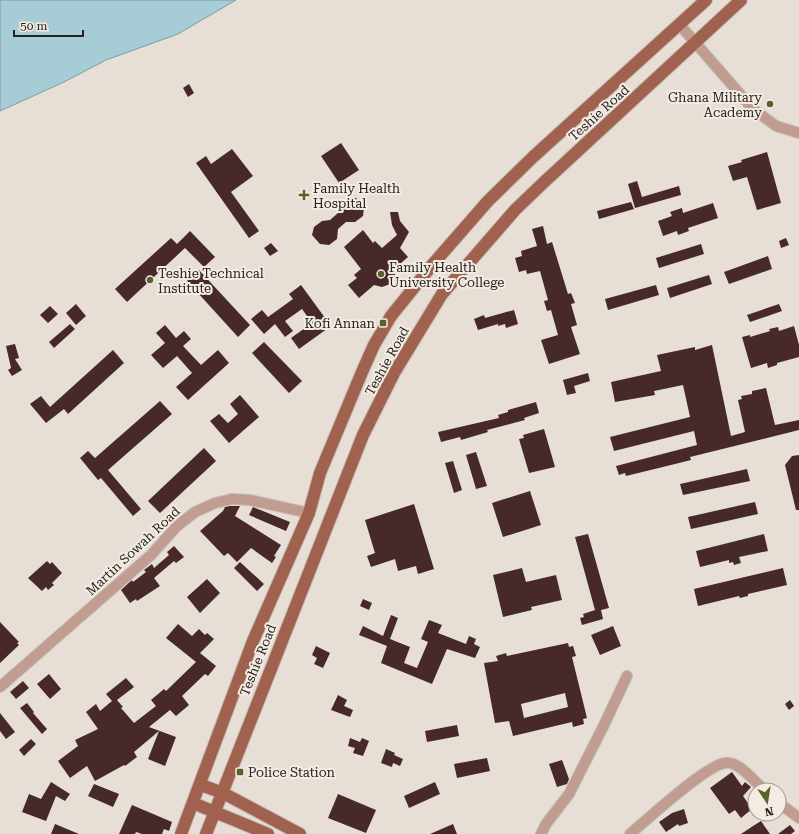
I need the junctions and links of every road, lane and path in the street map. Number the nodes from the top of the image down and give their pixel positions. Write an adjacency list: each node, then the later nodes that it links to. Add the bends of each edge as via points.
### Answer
1 (706, 0): 3 (main road, Teshie Road)
2 (741, 0): 4 (main road, Teshie Road)
3 (679, 24): 4 (street); 6 (main road, Teshie Road, via 533,156 488,201 391,316 359,379 320,473)
4 (695, 44): 5 (street, via 753,108 776,126); 11 (main road, Teshie Road, via 536,189 438,300 394,373 363,435)
5 (799, 133)
6 (309, 513): 8 (street, Martin Sowah Road, via 250,500 232,499 215,503 196,512 177,526 151,555); 10 (main road, Teshie Road, via 253,640)
7 (627, 676): 20 (street, via 568,794)
8 (0, 687)
9 (755, 782): 21 (street, via 736,765 726,763 703,774)
10 (200, 785): 11 (main road); 12 (main road, Teshie Road)
11 (222, 793): 14 (main road, Teshie Road); 19 (main road)
12 (193, 803): 14 (main road); 16 (main road, Teshie Road)
13 (787, 809): 15 (street)
14 (216, 811): 17 (main road, Teshie Road); 18 (main road)
15 (799, 818)
16 (181, 834)
17 (206, 834)
18 (268, 834)
19 (300, 834)
20 (541, 834)
21 (630, 834)

